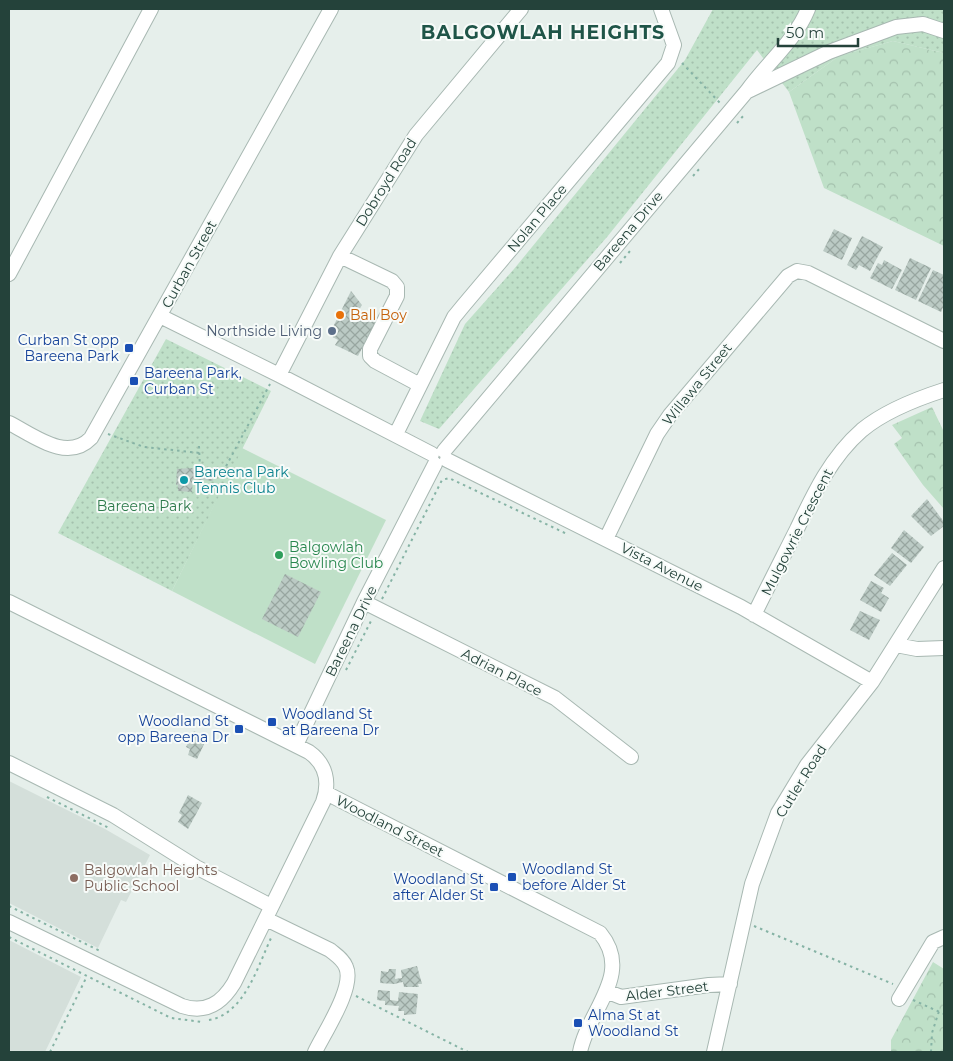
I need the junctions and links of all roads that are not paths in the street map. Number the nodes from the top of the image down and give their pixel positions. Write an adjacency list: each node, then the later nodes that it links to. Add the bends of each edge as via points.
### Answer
1 (151, 9): 10 (street)
2 (331, 9): 13 (street, Curban Street)
3 (521, 9): 11 (street, Dobroyd Road, via 416,135)
4 (661, 9): 16 (street, Nolan Place, via 674,41 673,53 666,66 462,306)
5 (808, 9): 7 (street, Bareena Drive, via 797,30)
6 (944, 31): 8 (street, via 922,24 896,27)
7 (776, 56): 8 (street, via 776,68); 9 (street, Bareena Drive)
8 (790, 70): 9 (street)
9 (747, 91): 20 (street, Bareena Drive)
10 (15, 247): 12 (street)
11 (340, 256): 15 (street, Dobroyd Road); 16 (street, via 392,281 397,287 397,296 370,349 370,356)
12 (9, 274)
13 (160, 316): 15 (street, Vista Avenue); 18 (street, Curban Street, via 96,431 85,444 63,449)
14 (944, 341): 21 (street, Willawa Street, via 808,273 797,271 788,276 670,415 657,434)
15 (279, 374): 19 (street, Vista Avenue)
16 (420, 385): 19 (street, Nolan Place)
17 (944, 390): 25 (street, Mulgowrie Crescent, via 920,397 888,413 862,430 836,459 820,482)
18 (9, 423)
19 (396, 434): 20 (street, Vista Avenue)
20 (440, 461): 21 (street, Vista Avenue); 24 (street, Bareena Drive)
21 (606, 539): 25 (street, Vista Avenue)
22 (944, 568): 26 (street, Cutler Road)
23 (9, 602): 29 (street, Woodland Street)
24 (364, 602): 29 (street, Bareena Drive); 30 (street, Adrian Place, via 555,698)
25 (754, 615): 28 (street, Vista Avenue)
26 (896, 645): 27 (street, via 917,649); 28 (street, Cutler Road)
27 (944, 648)
28 (872, 682): 36 (street, Cutler Road, via 807,765 778,813 752,884)
29 (296, 745): 32 (street, Woodland Street, via 320,761 327,778)
30 (630, 757)
31 (9, 763): 33 (street, via 113,815)
32 (326, 793): 33 (street); 37 (street, Woodland Street, via 593,927 606,940 613,955)
33 (268, 912): 34 (street, via 228,992 207,1008 199,1009 182,1006); 39 (street, via 338,956 346,968 345,991)
34 (9, 922)
35 (944, 937): 38 (street, via 933,942)
36 (730, 984): 37 (street, Alder Street, via 621,997); 41 (street, Cutler Road)
37 (606, 992): 40 (street)
38 (899, 999)
39 (315, 1052)
40 (580, 1052)
41 (714, 1052)

